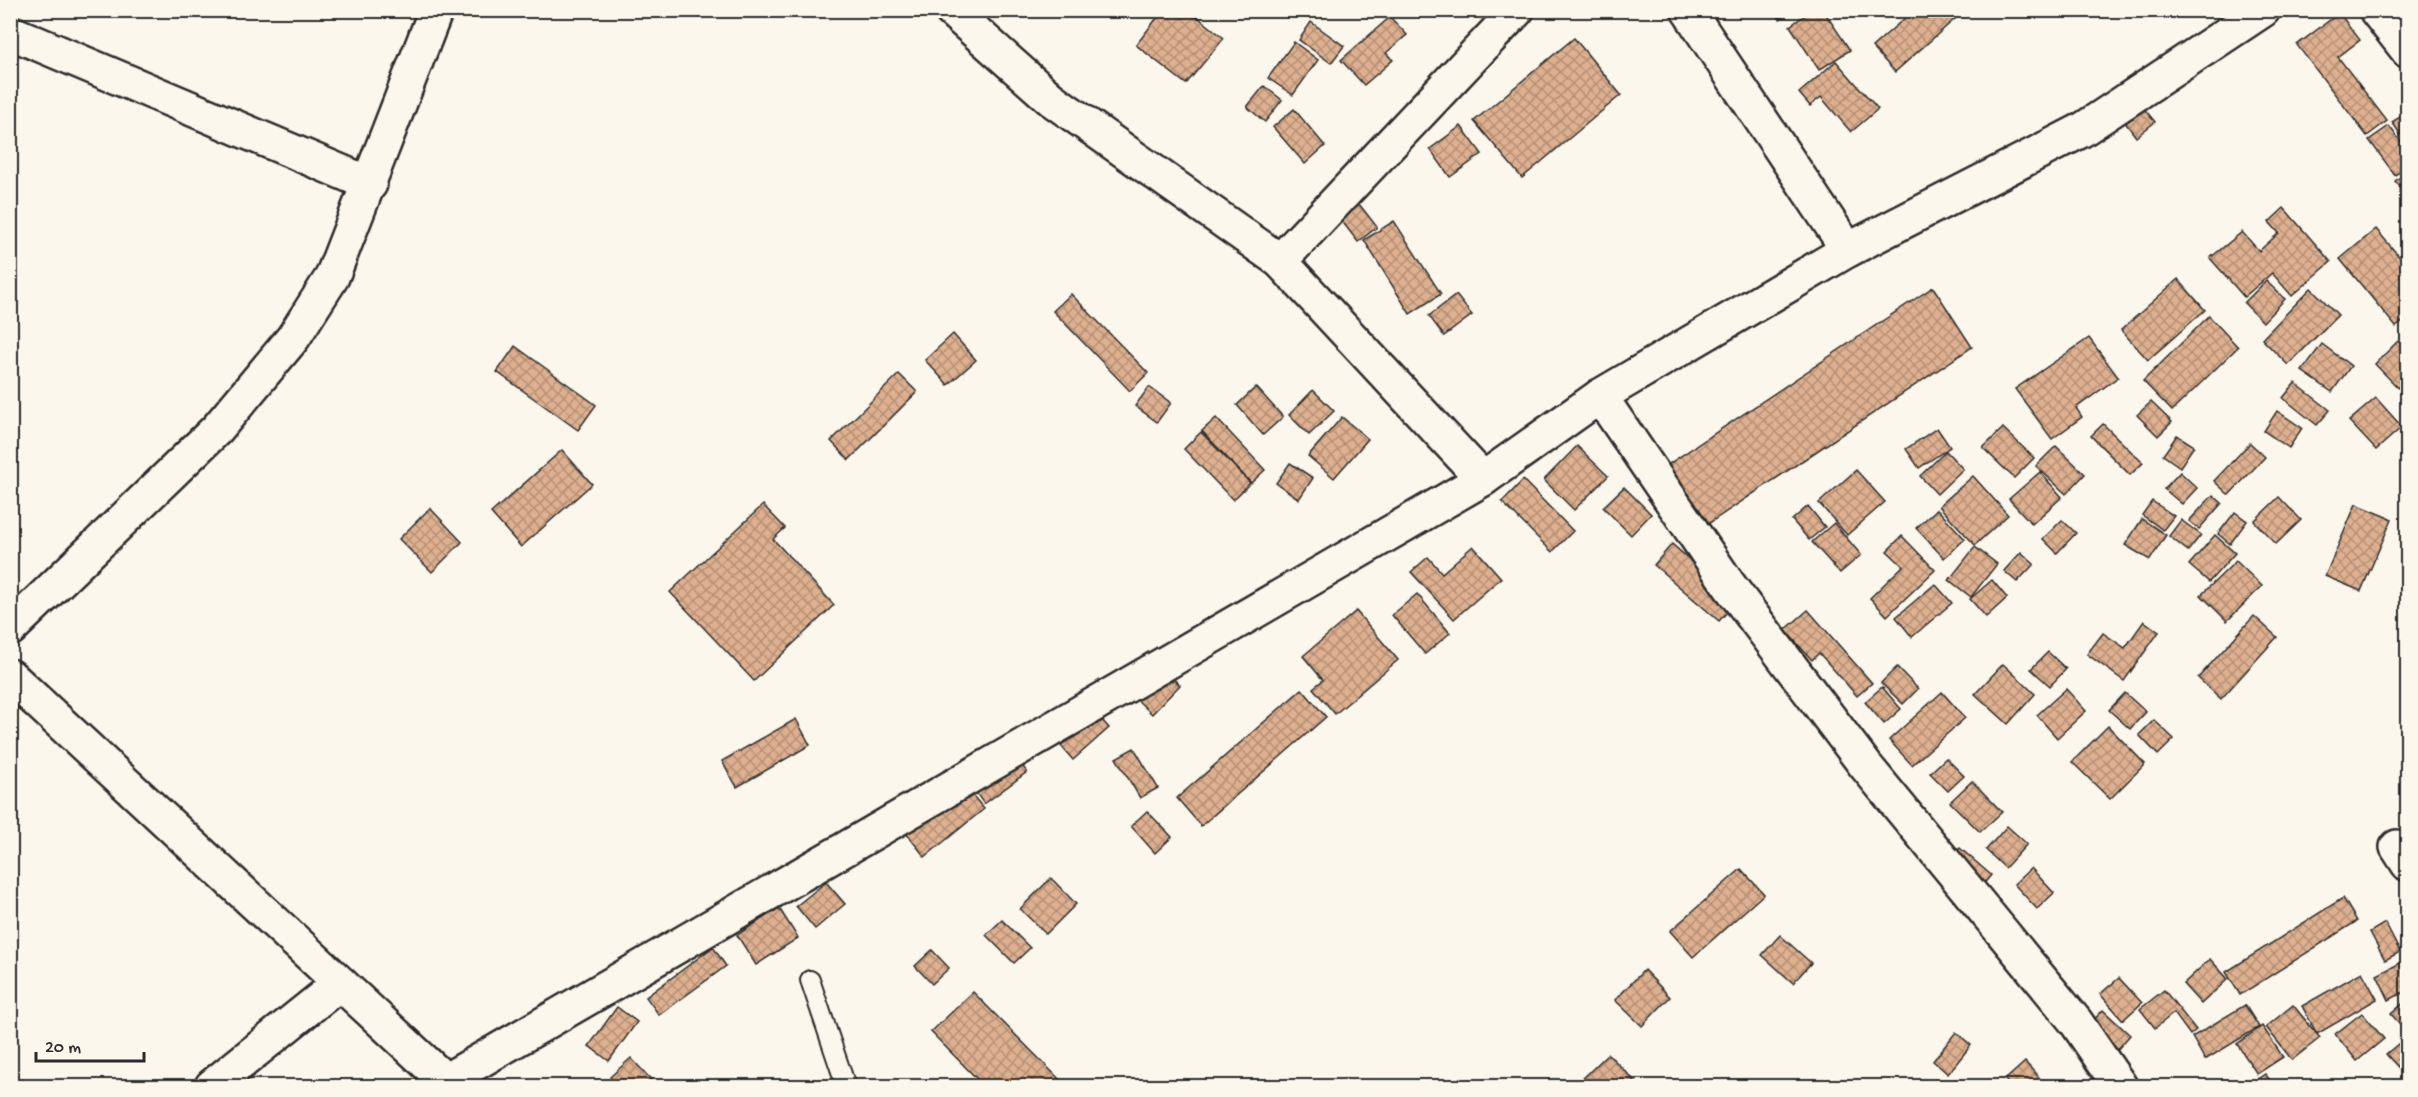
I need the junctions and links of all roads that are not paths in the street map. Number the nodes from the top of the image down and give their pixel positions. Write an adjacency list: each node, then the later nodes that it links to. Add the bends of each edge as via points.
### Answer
1 (436, 10): 9 (street)
2 (951, 10): 11 (street, via 1051,99)
3 (1517, 10): 11 (street)
4 (1688, 10): 10 (street)
5 (2263, 10): 10 (street, via 2082,130)
6 (2376, 10): 8 (street)
7 (10, 32): 9 (street)
8 (2408, 51)
9 (370, 184): 14 (street, via 332,277 293,338 217,429)
10 (1848, 250): 12 (street)
11 (1280, 261): 13 (street)
12 (1600, 396): 13 (street); 21 (street, via 1729,585 1865,765 2076,1022)
13 (1483, 479): 18 (street)
14 (10, 630)
15 (10, 676): 17 (street)
16 (810, 980): 20 (lane)
17 (340, 982): 18 (street); 19 (street)
18 (448, 1084)
19 (212, 1086)
20 (846, 1086)
21 (2120, 1086)

